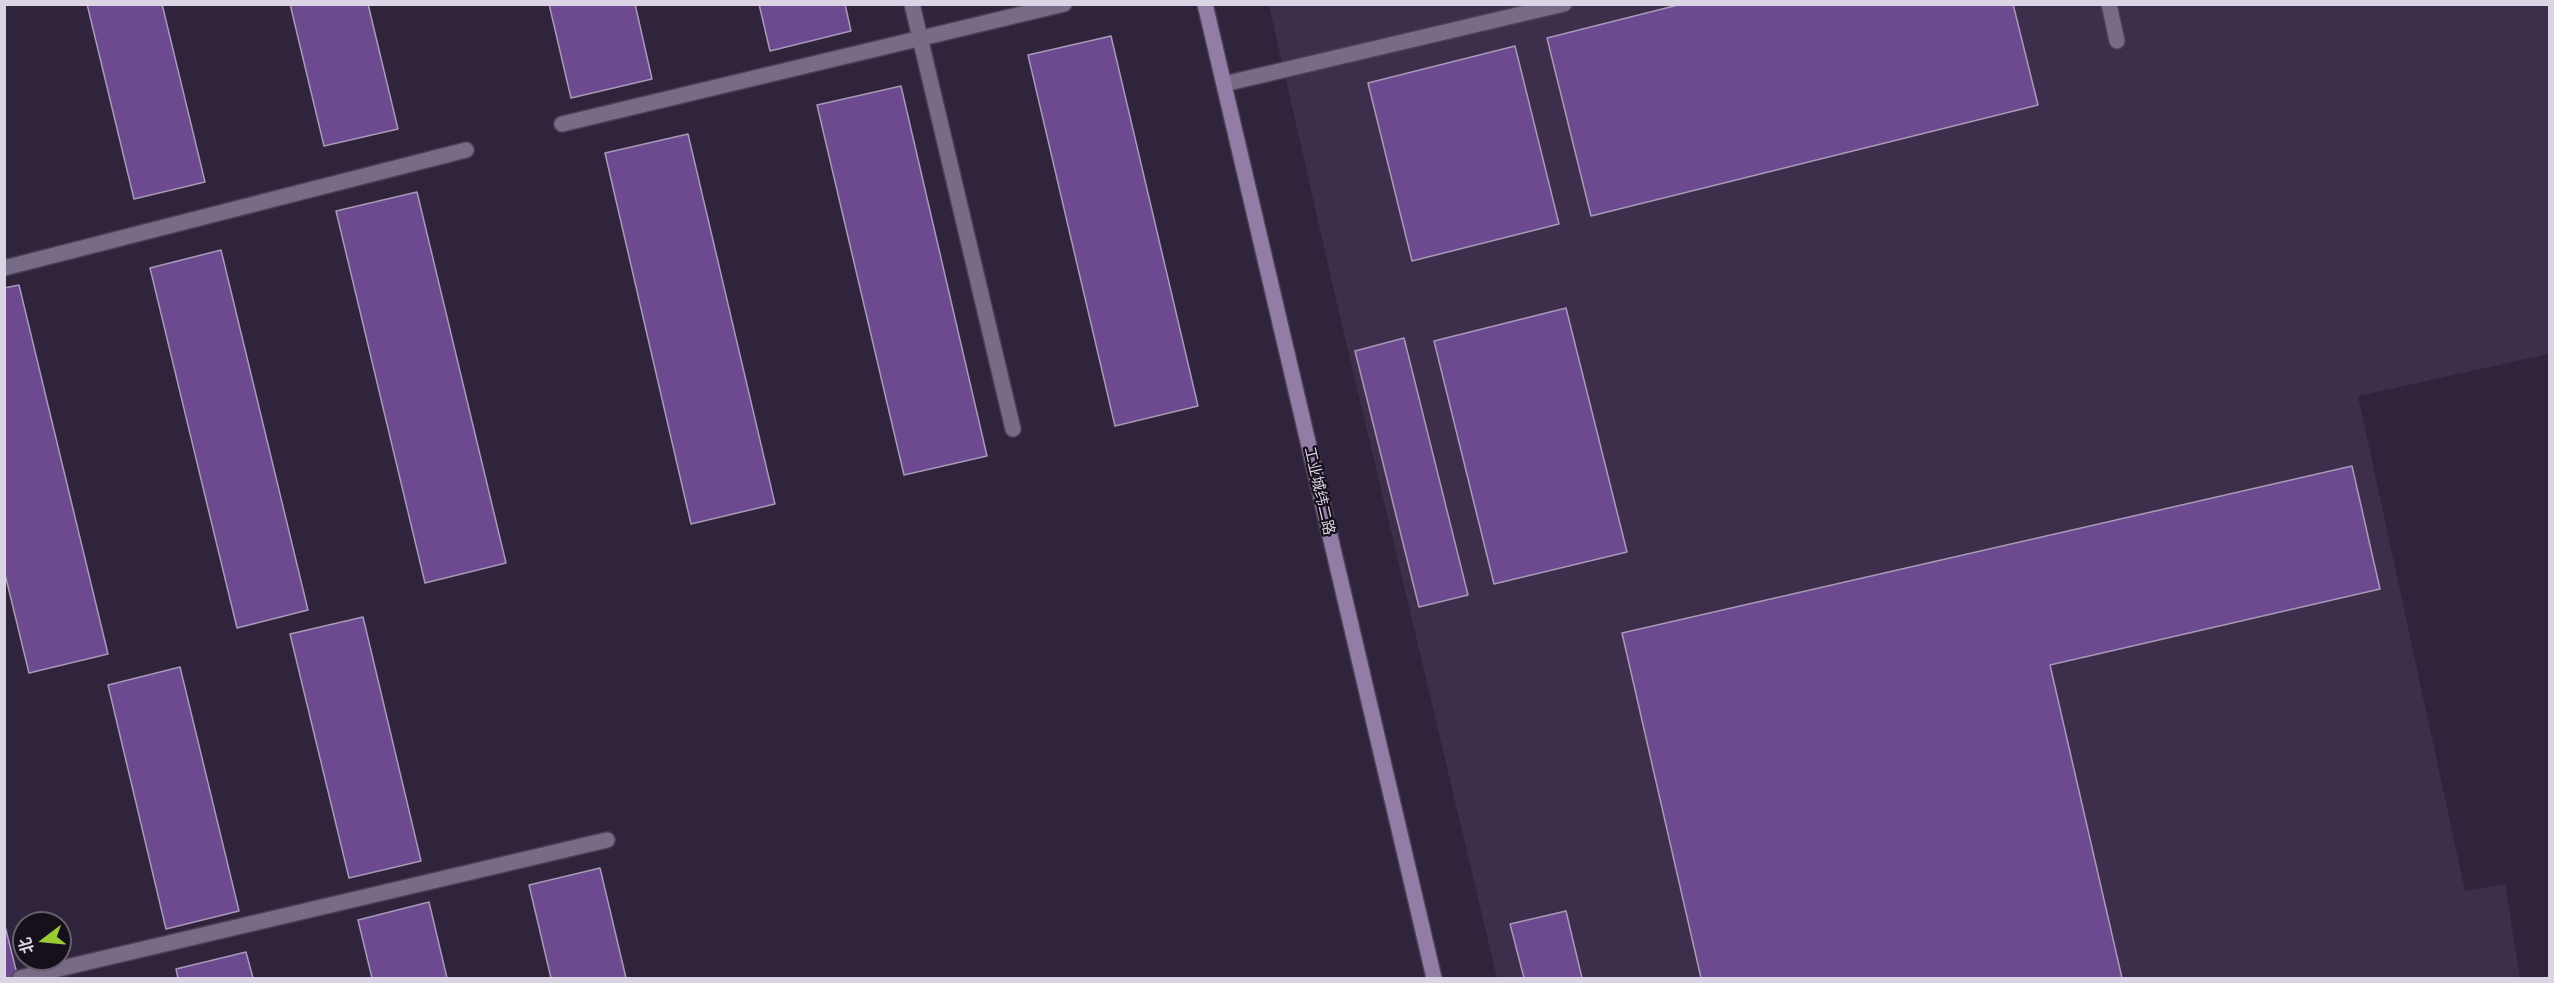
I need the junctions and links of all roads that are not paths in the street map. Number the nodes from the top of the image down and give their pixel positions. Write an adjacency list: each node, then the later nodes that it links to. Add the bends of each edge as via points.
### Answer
1 (912, 4): 6 (lane)
2 (1064, 4): 6 (lane)
3 (1205, 4): 8 (street, 工业城纬二路)
4 (1564, 4): 8 (lane)
5 (2109, 4): 7 (lane)
6 (920, 39): 9 (lane); 12 (lane)
7 (2117, 41)
8 (1224, 84): 15 (street, 工业城纬二路)
9 (562, 124)
10 (466, 150): 11 (lane)
11 (4, 268)
12 (1013, 429)
13 (607, 840): 14 (lane)
14 (20, 978)
15 (1434, 978)

